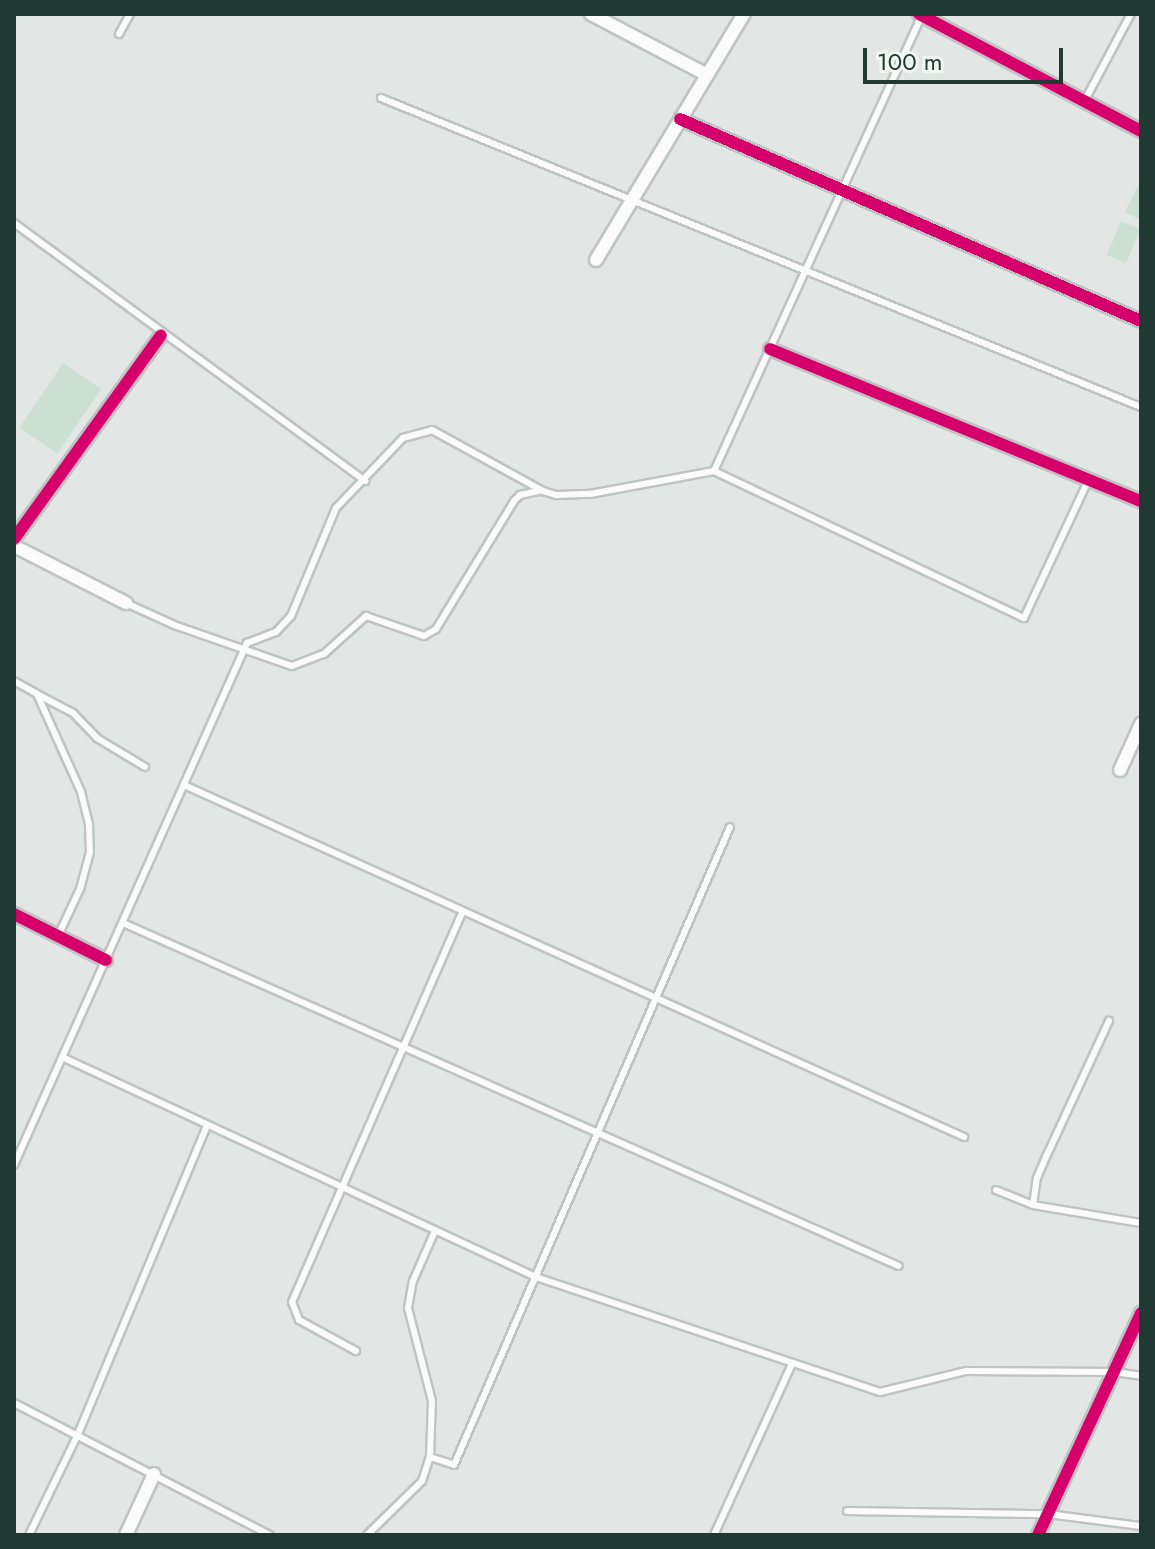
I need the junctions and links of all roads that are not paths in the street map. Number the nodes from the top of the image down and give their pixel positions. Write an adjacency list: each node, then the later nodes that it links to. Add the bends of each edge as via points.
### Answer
1 (130, 14): 6 (lane)
2 (591, 14): 7 (street)
3 (744, 14): 7 (street)
4 (1131, 14): 9 (lane)
5 (920, 15): 9 (street); 12 (lane)
6 (119, 34)
7 (707, 75): 10 (street)
8 (381, 98): 13 (lane)
9 (1085, 100): 11 (street)
10 (680, 119): 12 (street); 13 (street)
11 (1141, 131)
12 (842, 190): 16 (lane); 17 (street)
13 (632, 200): 15 (street); 16 (lane)
14 (14, 223): 18 (lane)
15 (596, 260)
16 (805, 270): 19 (lane); 20 (lane)
17 (1141, 321)
18 (161, 335): 22 (lane); 26 (street)
19 (770, 349): 21 (lane); 23 (street)
20 (1141, 407)
21 (714, 471): 23 (lane, via 1024,618); 24 (lane, via 574,496)
22 (365, 481): 24 (lane, via 403,438 432,430); 29 (lane, via 336,508 285,625)
23 (1088, 481): 25 (street)
24 (543, 491): 29 (lane, via 530,491 514,501 430,634 418,636 366,616 324,654 303,665 281,664)
25 (1141, 501)
26 (14, 539)
27 (14, 546): 28 (street)
28 (126, 603): 29 (lane)
29 (245, 648): 35 (lane)
30 (14, 681): 31 (lane)
31 (37, 694): 33 (lane, via 73,713 97,738); 40 (lane, via 81,792 89,825 90,852)
32 (1141, 724): 34 (street)
33 (145, 767)
34 (1120, 770)
35 (184, 785): 37 (lane); 39 (lane)
36 (730, 827): 42 (lane)
37 (463, 911): 42 (lane); 44 (lane)
38 (14, 914): 40 (street)
39 (123, 923): 41 (lane); 44 (lane)
40 (58, 936): 41 (street)
41 (109, 960): 45 (lane)
42 (656, 998): 47 (lane); 48 (lane)
43 (1109, 1021): 52 (lane, via 1037,1178)
44 (404, 1048): 47 (lane); 50 (lane)
45 (62, 1057): 46 (lane); 49 (lane)
46 (207, 1126): 50 (lane); 63 (lane)
47 (598, 1133): 55 (lane); 56 (lane)
48 (964, 1137)
49 (14, 1165)
50 (343, 1190): 54 (lane); 58 (lane, via 292,1302 299,1320)
51 (996, 1190): 52 (lane)
52 (1033, 1205): 53 (lane)
53 (1141, 1223)
54 (435, 1231): 56 (lane); 64 (lane, via 413,1281 408,1308 432,1401)
55 (899, 1266)
56 (536, 1277): 59 (lane); 64 (lane, via 454,1465)
57 (1141, 1313): 60 (street)
58 (356, 1351)
59 (792, 1364): 60 (lane, via 880,1392 966,1371); 73 (lane)
60 (1114, 1372): 61 (lane); 67 (street)
61 (1141, 1376)
62 (14, 1403): 63 (lane)
63 (78, 1434): 65 (lane); 69 (lane)
64 (430, 1457): 72 (lane, via 422,1481)
65 (154, 1474): 70 (street); 71 (lane)
66 (847, 1511): 67 (lane)
67 (1048, 1514): 68 (lane); 74 (street)
68 (1141, 1529)
69 (29, 1535)
70 (126, 1535)
71 (270, 1535)
72 (367, 1535)
73 (714, 1535)
74 (1038, 1535)

